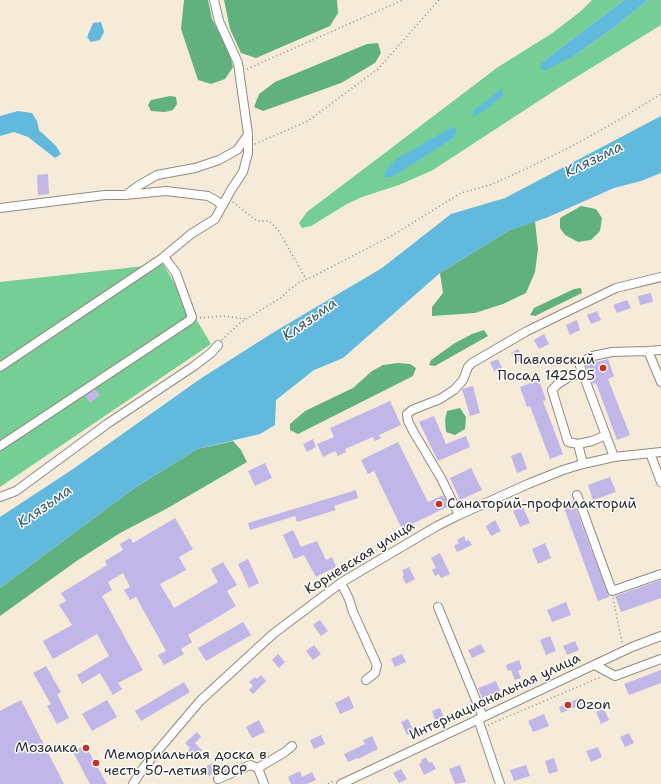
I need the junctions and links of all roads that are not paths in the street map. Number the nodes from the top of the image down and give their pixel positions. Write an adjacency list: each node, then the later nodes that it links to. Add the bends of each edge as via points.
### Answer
1 (214, 0): 2 (street, via 219,20 238,63)
2 (248, 134): 3 (street, via 237,150 219,160 195,168 157,175); 4 (street, via 244,172)
3 (125, 196): 4 (street, via 166,191 208,196); 5 (street, via 105,195)
4 (222, 206): 6 (street, via 215,219 191,234)
5 (0, 208)
6 (163, 258): 11 (street); 16 (street, via 176,273 192,317 190,320)
7 (661, 277): 24 (street, via 616,288 527,331 472,363 454,390 407,414 413,431)
8 (218, 345): 23 (street, via 194,366 107,424 16,491)
9 (661, 350): 10 (street)
10 (648, 351): 12 (street, via 612,352 593,356 582,362); 13 (street)
11 (0, 367)
12 (582, 374): 14 (street); 15 (street, via 569,377 552,390 568,442)
13 (661, 382)
14 (606, 435): 15 (street); 19 (street)
15 (578, 444): 20 (street)
16 (0, 446)
17 (661, 452): 18 (street, Корневская улица)
18 (650, 453): 19 (street, Корневская улица); 21 (street)
19 (614, 457): 20 (street, Корневская улица)
20 (583, 464): 24 (street, Корневская улица, via 528,484)
21 (661, 482)
22 (577, 495): 25 (street, via 612,590)
23 (0, 497)
24 (459, 515): 26 (street, Корневская улица)
25 (661, 574)
26 (340, 583): 31 (street, via 377,665 375,673); 36 (street, Корневская улица, via 273,634 200,702 144,767)
27 (438, 607): 32 (street)
28 (661, 636): 30 (street, Интернациональная улица)
29 (661, 659): 30 (street, via 615,676)
30 (595, 665): 32 (street, Интернациональная улица)
31 (366, 680)
32 (481, 721): 38 (street, Интернациональная улица); 39 (street)
33 (292, 746): 34 (street)
34 (258, 768): 35 (street, via 250,765); 37 (street)
35 (218, 778)
36 (133, 784)
37 (264, 784)
38 (340, 784)
39 (500, 784)

